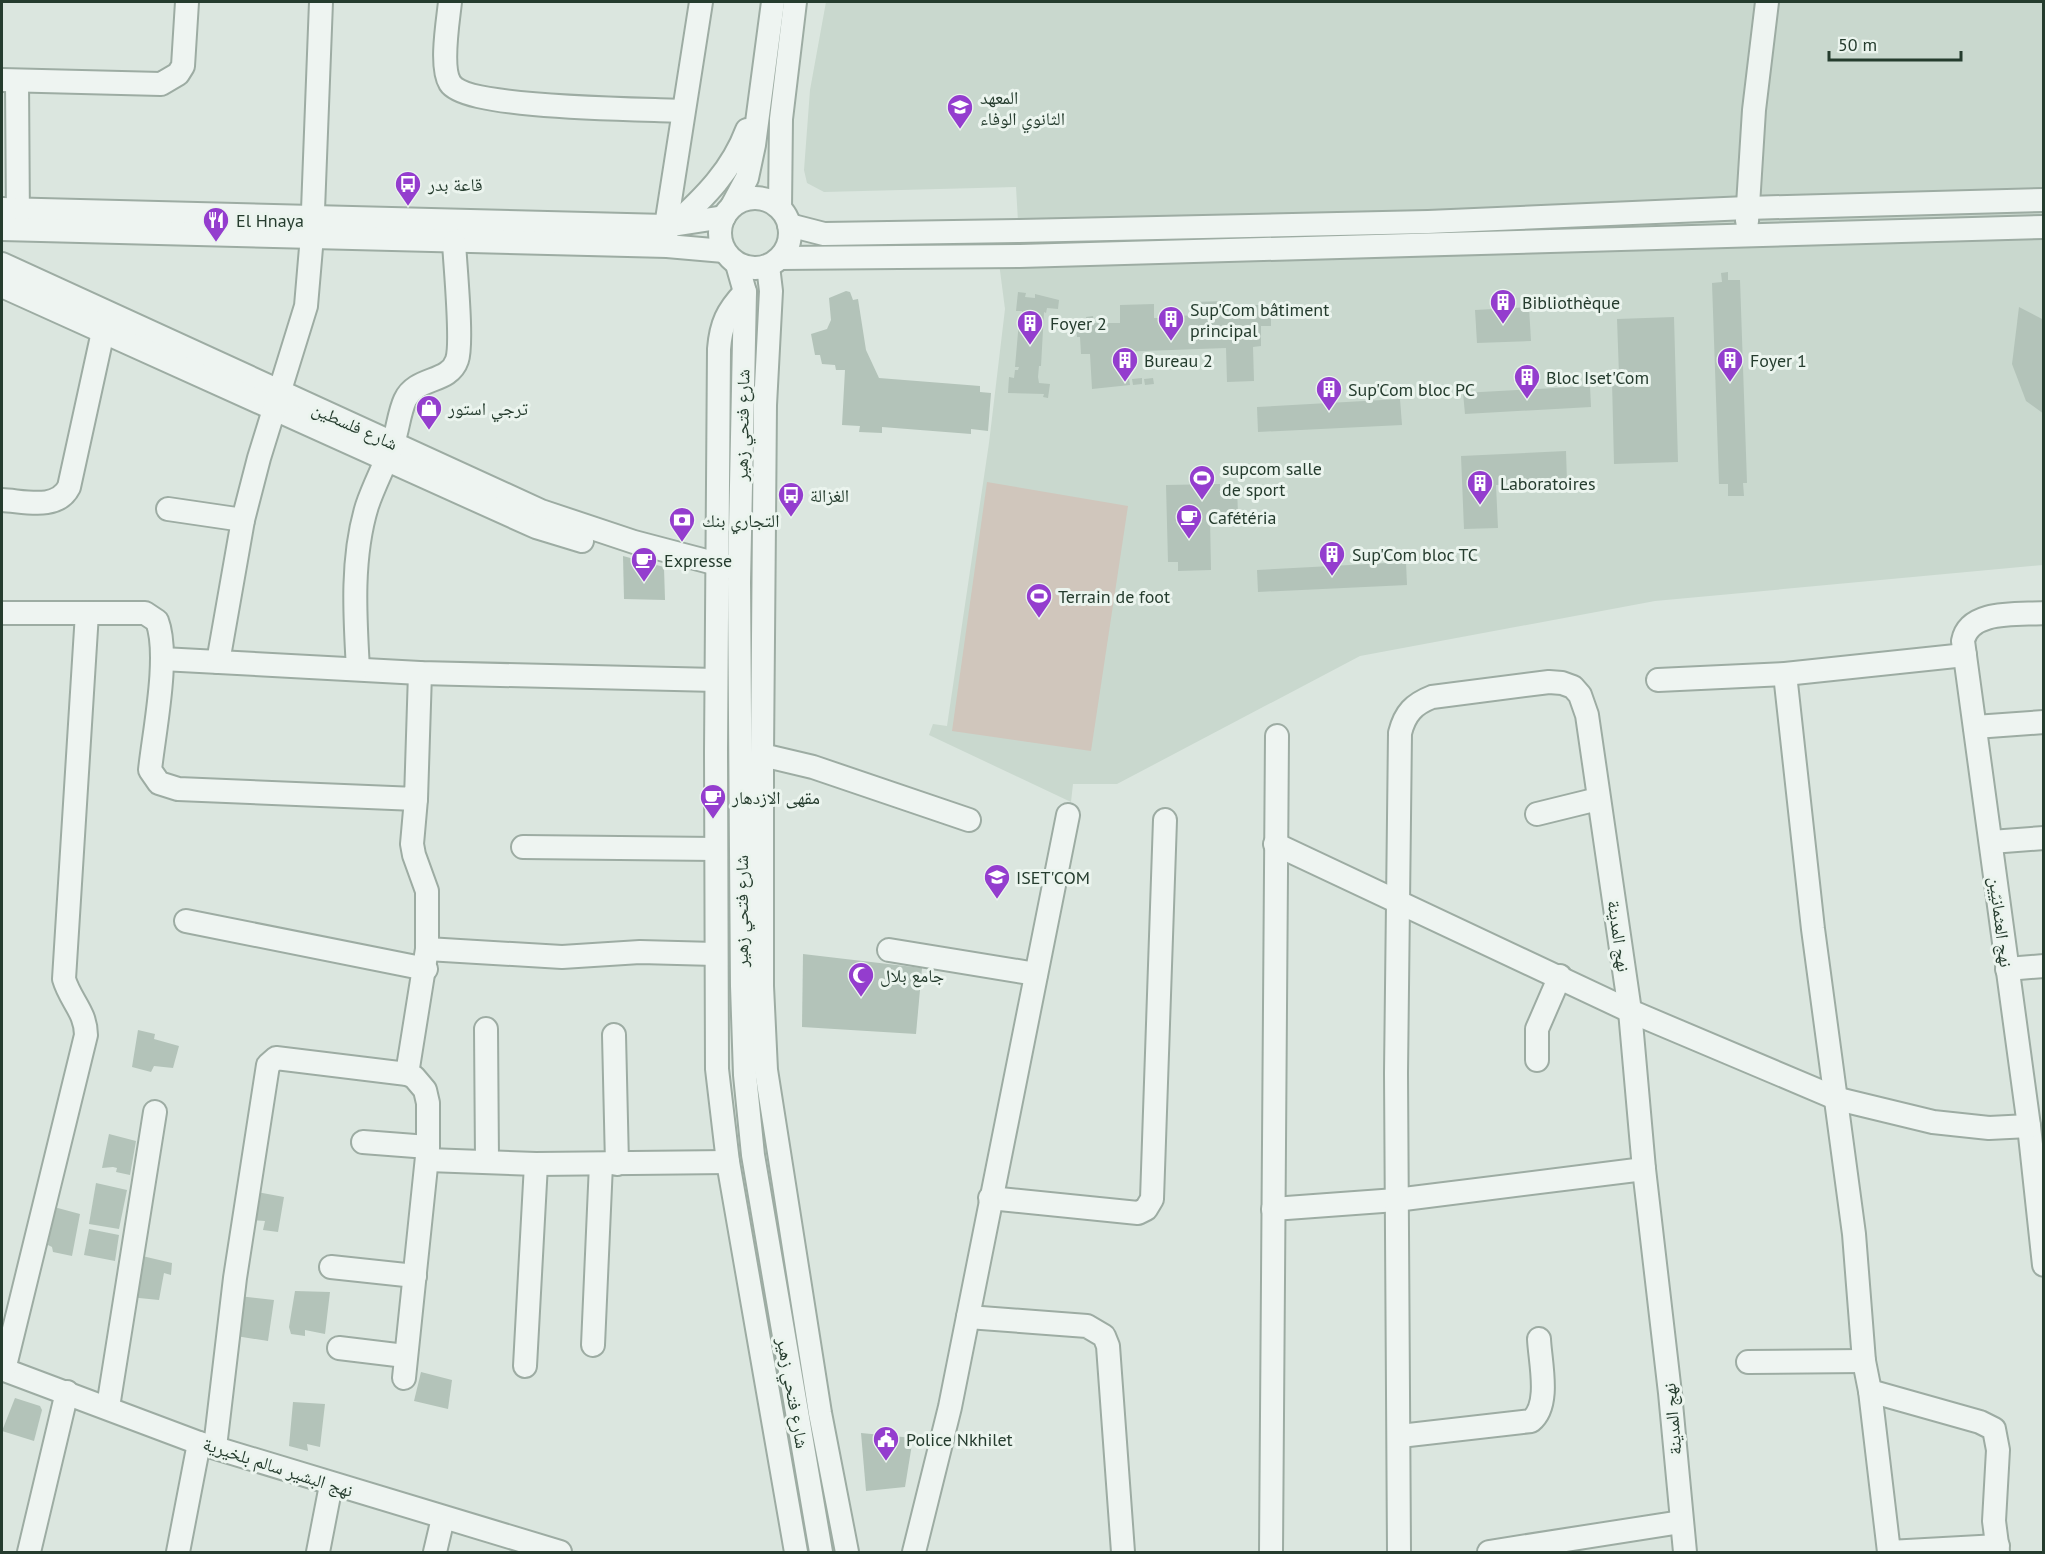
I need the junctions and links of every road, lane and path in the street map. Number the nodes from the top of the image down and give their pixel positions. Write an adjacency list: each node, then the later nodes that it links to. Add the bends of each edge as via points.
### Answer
1 (188, 2): 8 (street, via 183,66 171,80 143,86)
2 (321, 2): 16 (street)
3 (450, 2): 10 (street, via 445,69 450,83 459,92 494,101)
4 (701, 2): 10 (street)
5 (773, 2): 9 (street)
6 (795, 2): 14 (street, via 781,119)
7 (1767, 2): 12 (street)
8 (9, 81): 15 (street)
9 (760, 95): 13 (street, via 747,178); 18 (street, via 738,153 717,184)
10 (682, 111): 18 (street)
11 (2043, 200): 12 (street)
12 (1747, 208): 14 (street, via 1428,222 847,234 824,234); 19 (street)
13 (728, 212): 14 (street, via 741,201 762,199); 18 (street); 21 (street, via 720,228)
14 (784, 216): 22 (street, via 787,248)
15 (10, 219): 16 (street)
16 (312, 226): 18 (street); 20 (street); 26 (street, via 303,324)
17 (2043, 227): 19 (street)
18 (669, 232): 20 (street); 21 (street)
19 (1746, 236): 22 (street)
20 (454, 242): 27 (street, via 457,361 449,372 410,390)
21 (730, 257): 22 (street, via 747,268); 31 (street, شارع فتحي زهير, via 745,292)
22 (774, 262): 46 (street, شارع فتحي زهير, via 765,435)
23 (2, 264): 25 (street, شارع فلسطين)
24 (2, 286): 25 (street, شارع فلسطين)
25 (105, 323): 26 (street, شارع فلسطين); 28 (street, via 64,496 51,502)
26 (276, 400): 27 (street, شارع فلسطين); 30 (street)
27 (389, 452): 31 (street, شارع فلسطين, via 536,527 695,574); 38 (street, via 362,528 355,616)
28 (2, 500)
29 (168, 509): 30 (street)
30 (243, 520): 37 (street)
31 (729, 574): 41 (street); 112 (street, شارع فتحي زهير, via 745,1075 753,1155)
32 (2, 613): 33 (street)
33 (87, 613): 36 (street, via 145,613 153,617 160,628); 96 (street, via 64,980 82,1013 86,1035)
34 (2043, 613): 35 (street, نهج العثمانيّين, via 1989,617 1972,623 1964,635)
35 (1965, 655): 40 (street); 44 (street, نهج العثمانيّين)
36 (162, 659): 37 (street); 47 (street, via 150,770 159,783 178,789)
37 (218, 662): 38 (street)
38 (358, 669): 39 (street)
39 (420, 673): 41 (street); 47 (street)
40 (1785, 674): 42 (street); 73 (street, via 1813,929)
41 (716, 680): 57 (street)
42 (1658, 680)
43 (2043, 722): 44 (street)
44 (1976, 727): 54 (street, نهج العثمانيّين)
45 (1277, 736): 55 (street)
46 (762, 755): 51 (street, via 813,767); 113 (street, شارع فتحي زهير, via 766,1070 820,1413)
47 (416, 799): 62 (street, via 412,844 427,891)
48 (1598, 799): 49 (street); 58 (street, نهج المدينة, via 1587,715 1573,687 1549,682 1418,702 1404,718 1401,733); 67 (street, نهج المدينة)
49 (1537, 814)
50 (1068, 815): 65 (street)
51 (969, 819)
52 (1165, 820): 83 (street, via 1152,1199 1138,1213)
53 (2043, 838): 54 (street)
54 (1991, 842): 64 (street, نهج العثمانيّين)
55 (1275, 844): 58 (street); 85 (street)
56 (523, 848): 57 (street)
57 (716, 849): 61 (street)
58 (1398, 902): 66 (street); 84 (street)
59 (186, 921): 62 (street)
60 (890, 950): 65 (street)
61 (715, 954): 62 (street, via 639,952); 79 (street, via 717,1069)
62 (427, 959): 71 (street)
63 (2043, 966): 64 (street)
64 (2007, 969): 72 (street, نهج العثمانيّين)
65 (1036, 974): 83 (street)
66 (1560, 976): 67 (street); 70 (street, via 1537,1029)
67 (1630, 1011): 73 (street); 82 (street, نهج المدينة)
68 (486, 1029): 78 (street)
69 (615, 1035): 81 (street)
70 (1537, 1060)
71 (407, 1074): 77 (street, via 425,1090); 101 (street, via 276,1058 268,1065)
72 (2034, 1096): 75 (street, نهج العثمانيّين)
73 (1838, 1099): 75 (street, via 1933,1122 1989,1128); 93 (street)
74 (154, 1112): 99 (street)
75 (2029, 1126): 86 (street, نهج العثمانيّين)
76 (363, 1143): 77 (street)
77 (428, 1153): 78 (street); 88 (street)
78 (487, 1161): 80 (street)
79 (728, 1162): 81 (street); 111 (street)
80 (536, 1164): 81 (street); 95 (street)
81 (609, 1164): 91 (street)
82 (1644, 1169): 84 (street); 104 (street, نهج المدينة)
83 (990, 1198): 89 (street)
84 (1396, 1200): 85 (street); 100 (street)
85 (1273, 1209): 116 (street)
86 (2043, 1265)
87 (331, 1267): 88 (street)
88 (415, 1276): 92 (street, via 404,1367)
89 (968, 1317): 114 (street); 115 (street, via 1087,1326 1104,1336 1108,1346)
90 (1539, 1339): 100 (street, via 1541,1406 1531,1421)
91 (593, 1345)
92 (339, 1348)
93 (1864, 1361): 94 (street); 97 (street)
94 (1748, 1362)
95 (525, 1366)
96 (3, 1369): 98 (street, نهج البشير سالم بلخيرية)
97 (1870, 1391): 105 (street, via 1980,1422 1994,1430 1998,1450 1993,1502); 105 (street, via 1889,1552)
98 (67, 1392): 99 (street, نهج البشير سالم بلخيرية); 106 (street)
99 (108, 1407): 101 (street, نهج البشير سالم بلخيرية)
100 (1400, 1436): 117 (street)
101 (207, 1445): 102 (street, نهج البشير سالم بلخيرية); 107 (street)
102 (331, 1485): 103 (street, نهج البشير سالم بلخيرية); 108 (street)
103 (443, 1518): 109 (street); 110 (street, نهج البشير سالم بلخيرية)
104 (1681, 1522): 118 (street); 119 (street, نهج المدينة)
105 (1998, 1549)
106 (28, 1552)
107 (178, 1552)
108 (318, 1552)
109 (435, 1552)
110 (560, 1552)
111 (796, 1552)
112 (820, 1552)
113 (847, 1552)
114 (915, 1552)
115 (1123, 1552)
116 (1271, 1552)
117 (1399, 1552)
118 (1489, 1552)
119 (1684, 1552)

